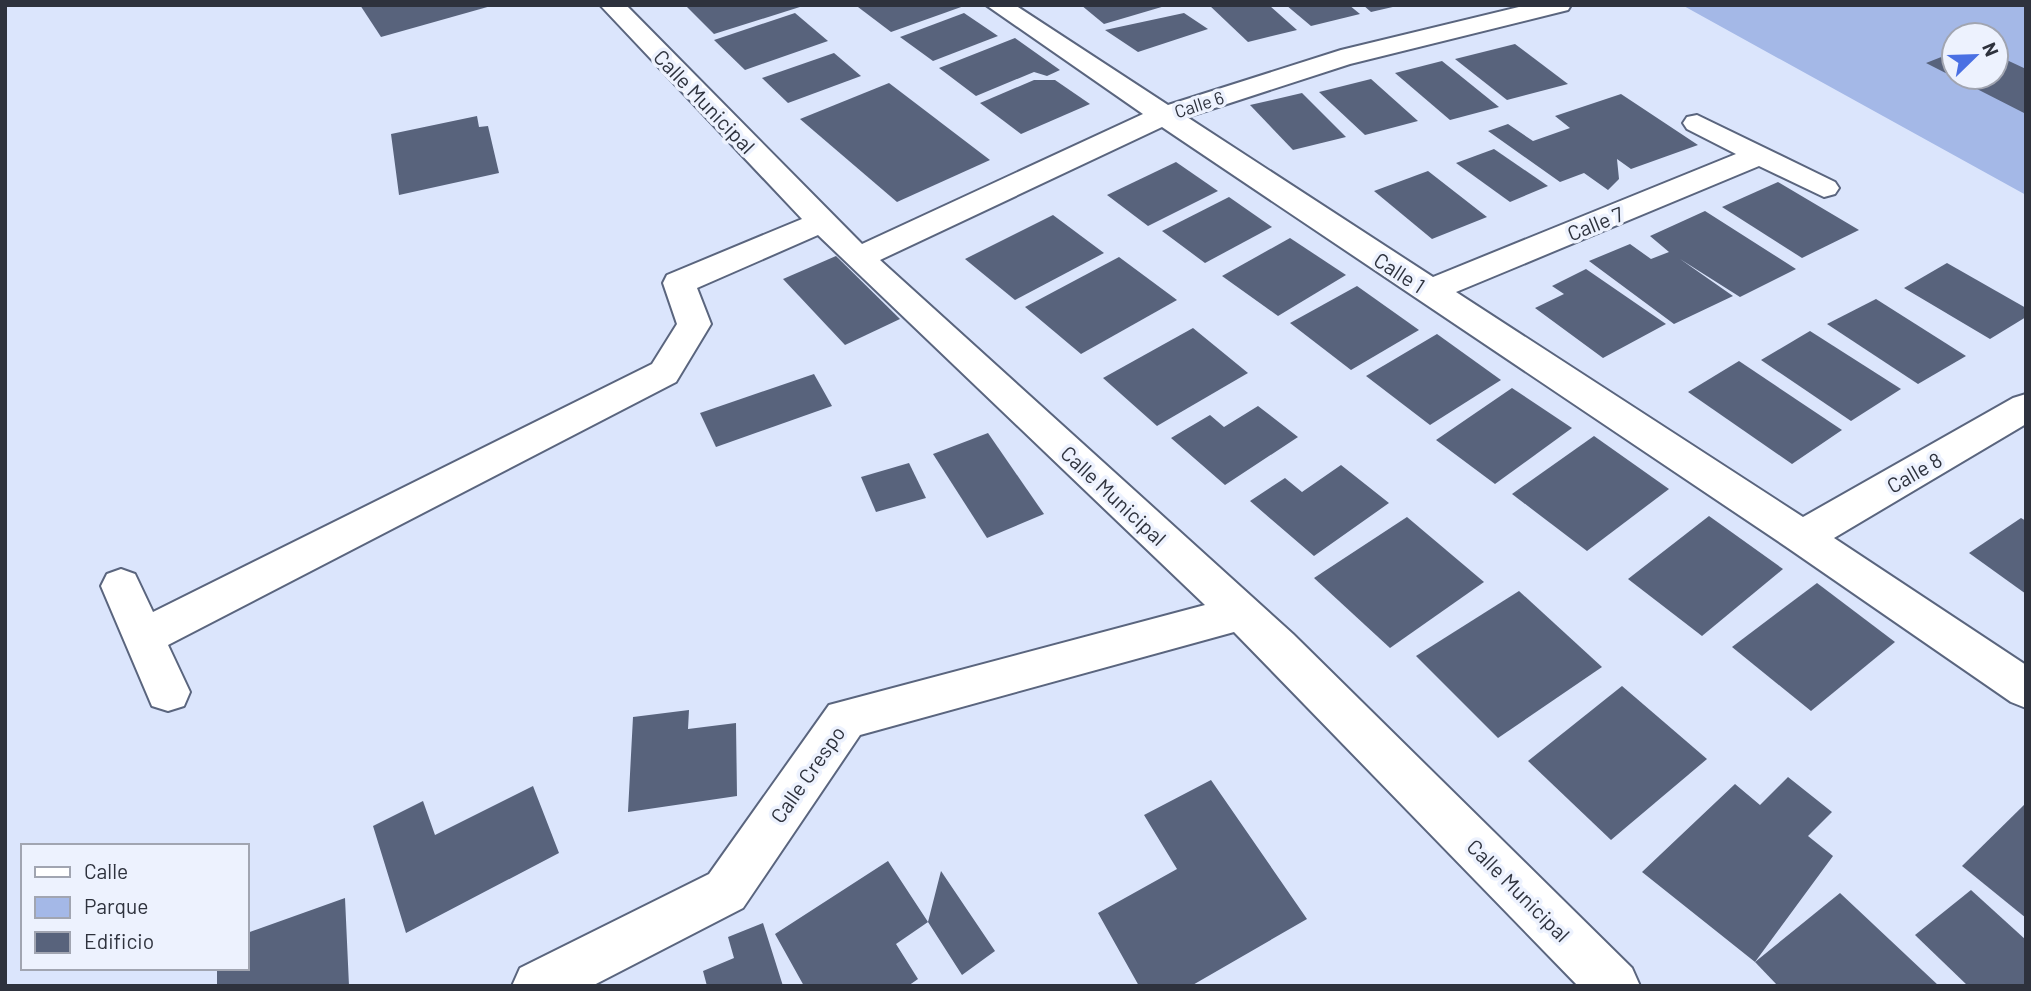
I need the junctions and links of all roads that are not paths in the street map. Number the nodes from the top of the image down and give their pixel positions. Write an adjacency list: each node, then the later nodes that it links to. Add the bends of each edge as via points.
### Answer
1 (612, 5): 8 (street, Calle Municipal)
2 (998, 5): 4 (street, Calle 1)
3 (1559, 5): 4 (street, Calle 6, via 1341,58)
4 (1162, 116): 9 (street, Calle 6); 10 (street, Calle 1)
5 (1697, 123): 6 (street)
6 (1760, 155): 7 (street); 10 (street, Calle 7)
7 (1824, 188)
8 (822, 222): 9 (street, Calle Municipal); 15 (street, via 678,283 694,324 664,373)
9 (858, 258): 14 (street, Calle Municipal)
10 (1429, 291): 12 (street, Calle 1)
11 (2026, 407): 12 (street, Calle 8)
12 (1802, 537): 16 (street, Calle 1)
13 (121, 586): 15 (street)
14 (1242, 613): 18 (street, Calle Crespo, via 845,719 726,891); 19 (street, Calle Municipal)
15 (144, 637): 17 (street)
16 (2026, 689)
17 (168, 692)
18 (538, 986)
19 (1614, 986)

